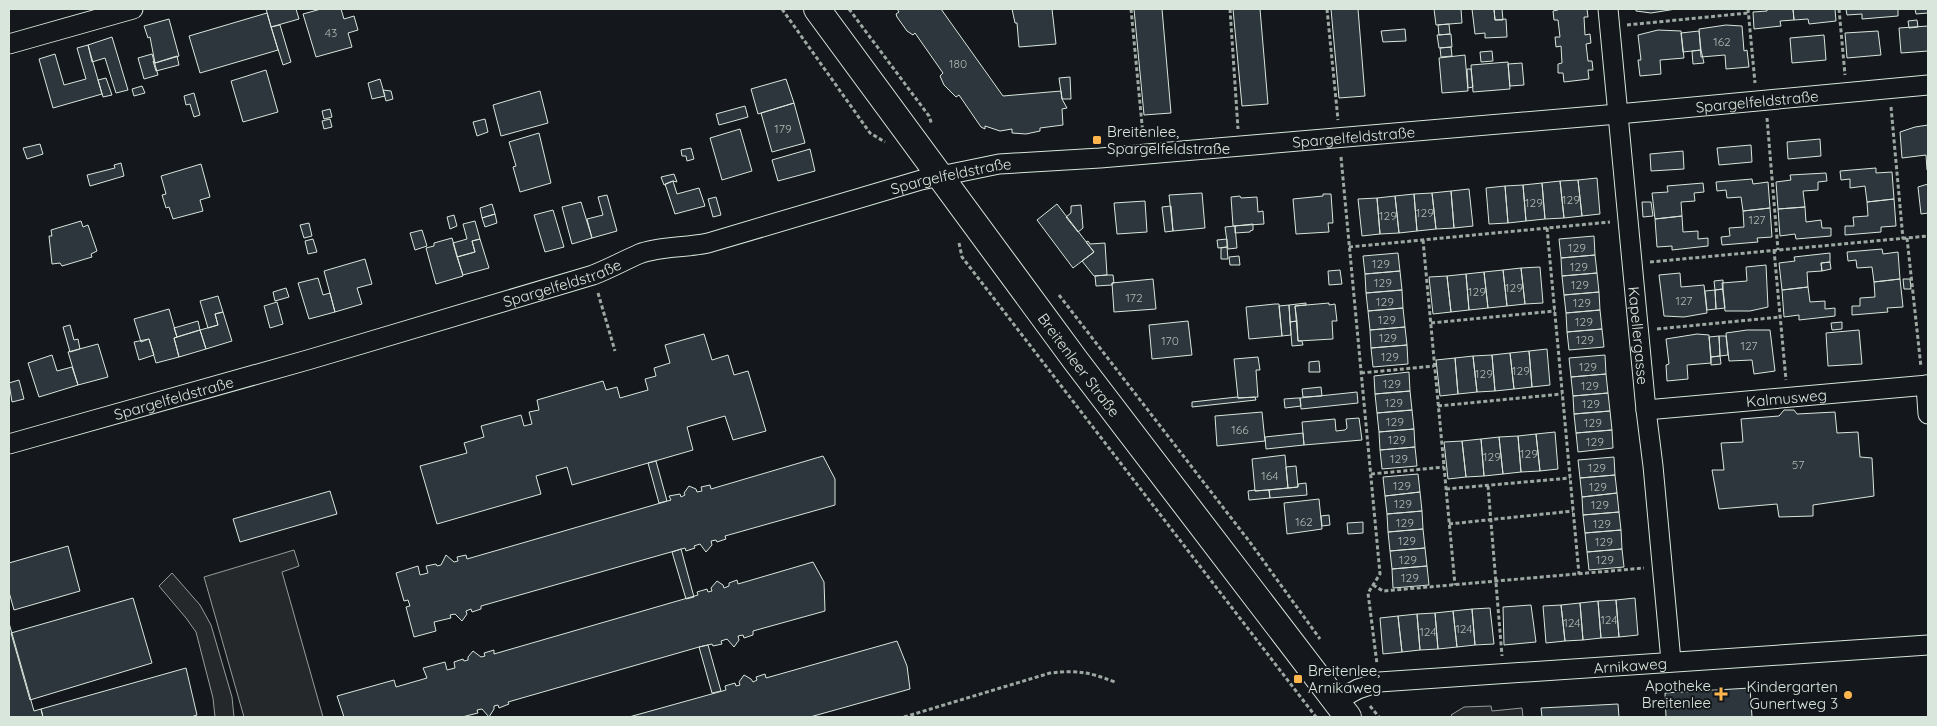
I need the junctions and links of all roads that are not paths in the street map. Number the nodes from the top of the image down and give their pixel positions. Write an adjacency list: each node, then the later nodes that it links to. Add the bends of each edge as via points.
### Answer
1 (133, 9): 4 (street)
2 (817, 9): 7 (main road, Breitenleer Straße)
3 (1609, 18): 6 (street, Kapellergasse)
4 (9, 44)
5 (1928, 85): 6 (street, Spargelfeldstraße)
6 (1618, 114): 7 (street, Spargelfeldstraße, via 999,164); 9 (street, Kapellergasse)
7 (940, 175): 11 (street, Spargelfeldstraße, via 708,243 639,254 593,275); 14 (main road, Breitenleer Straße, via 1082,369)
8 (1925, 385): 9 (street, Kalmusweg); 10 (street)
9 (1646, 410): 13 (street, Kapellergasse)
10 (1928, 414)
11 (9, 444)
12 (1928, 645): 13 (street, Arnikaweg)
13 (1671, 661): 14 (street, Arnikaweg, via 1379,682 1358,689)
14 (1342, 709)

